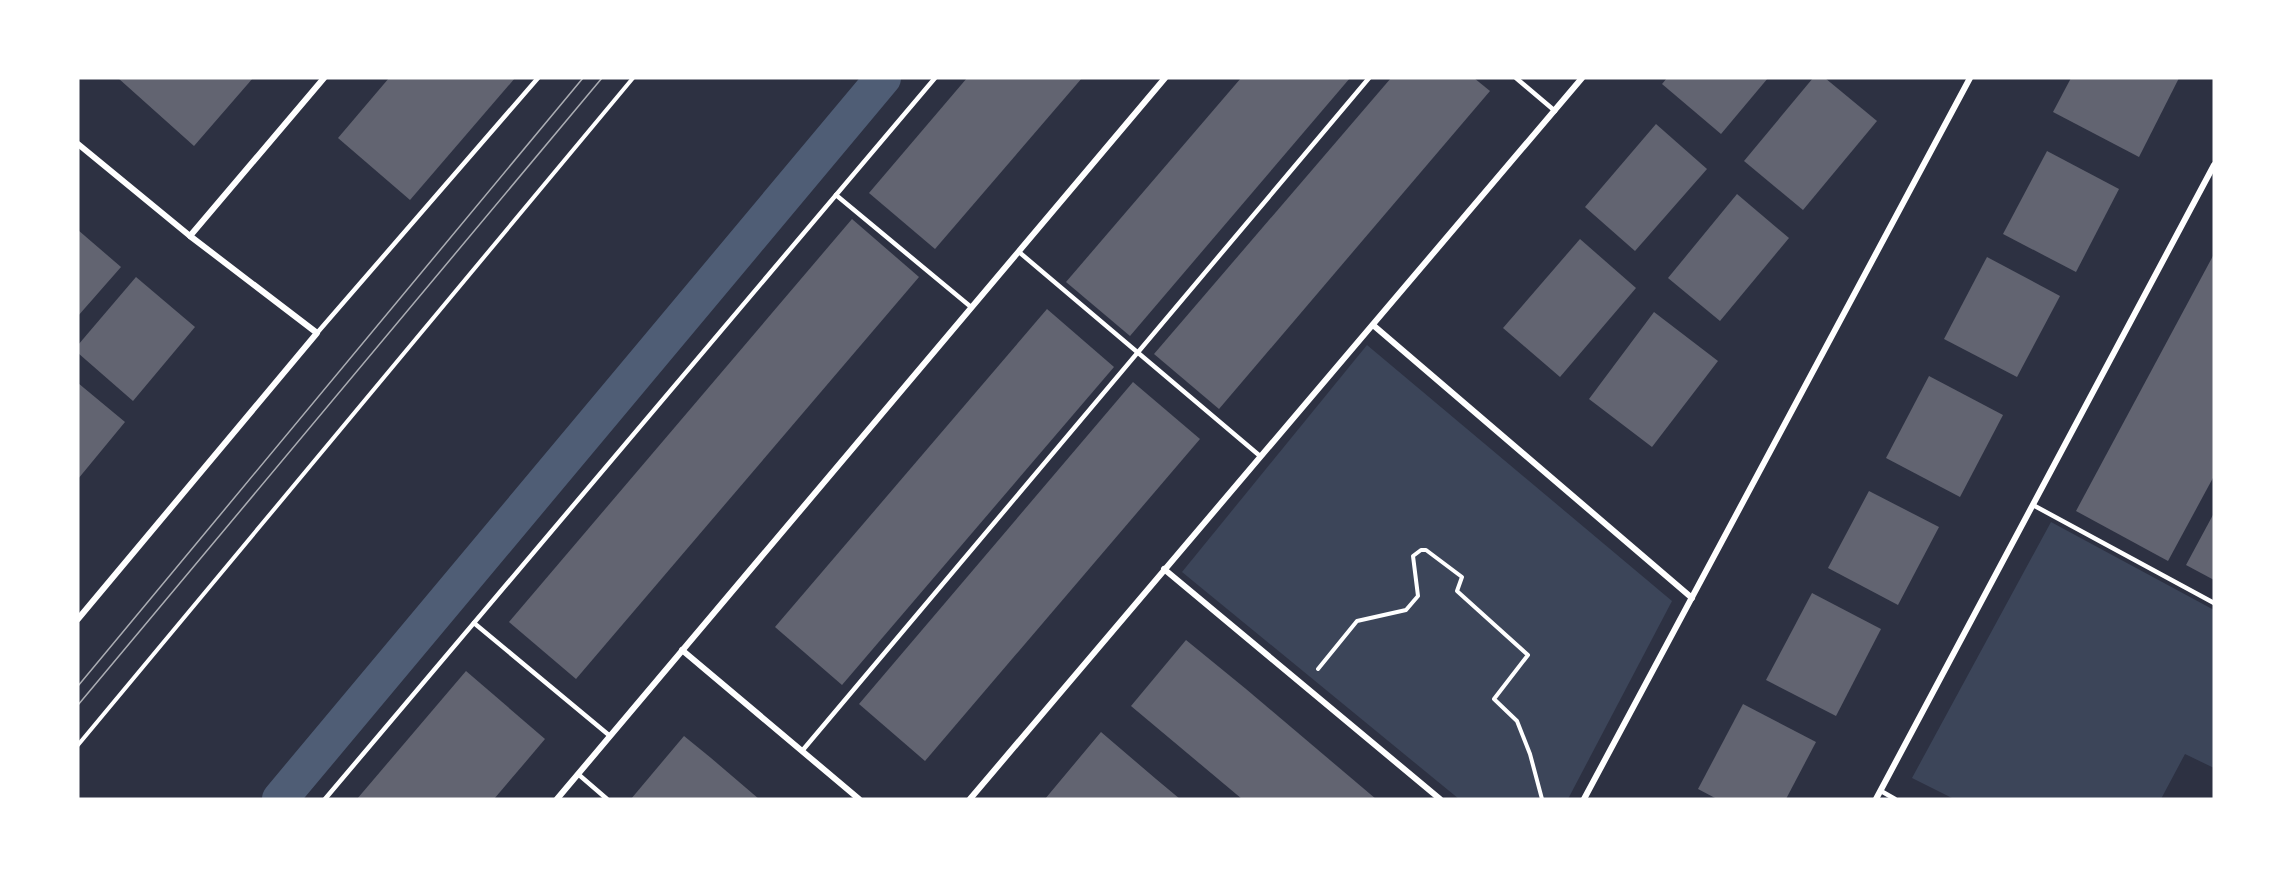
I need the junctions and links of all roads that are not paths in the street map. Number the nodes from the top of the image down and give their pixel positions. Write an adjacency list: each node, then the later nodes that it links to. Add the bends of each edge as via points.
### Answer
1 (324, 78): 13 (street)
2 (538, 78): 17 (lane)
3 (935, 78): 12 (lane)
4 (1165, 78): 14 (street)
5 (1369, 78): 18 (lane)
6 (1516, 78): 9 (lane)
7 (1582, 78): 9 (street)
8 (1970, 78): 22 (street)
9 (1555, 111): 16 (street)
10 (78, 144): 13 (street)
11 (2214, 165): 20 (street)
12 (837, 195): 15 (lane); 25 (lane)
13 (190, 236): 17 (street)
14 (1019, 252): 15 (street); 18 (lane)
15 (972, 307): 26 (street)
16 (1372, 325): 19 (street); 22 (street)
17 (317, 333): 24 (street)
18 (1137, 352): 19 (lane); 28 (lane)
19 (1260, 456): 21 (street)
20 (2033, 505): 23 (lane); 30 (street)
21 (1164, 569): 35 (street); 36 (street)
22 (1692, 598): 37 (street)
23 (2214, 603)
24 (78, 619)
25 (474, 623): 27 (lane); 31 (lane)
26 (682, 650): 27 (street); 28 (street)
27 (610, 736): 29 (street)
28 (802, 751): 34 (street)
29 (578, 774): 32 (street); 33 (lane)
30 (1881, 791): 38 (street); 39 (lane)
31 (325, 799)
32 (557, 799)
33 (607, 799)
34 (859, 799)
35 (970, 799)
36 (1440, 799)
37 (1584, 799)
38 (1876, 799)
39 (1896, 799)

